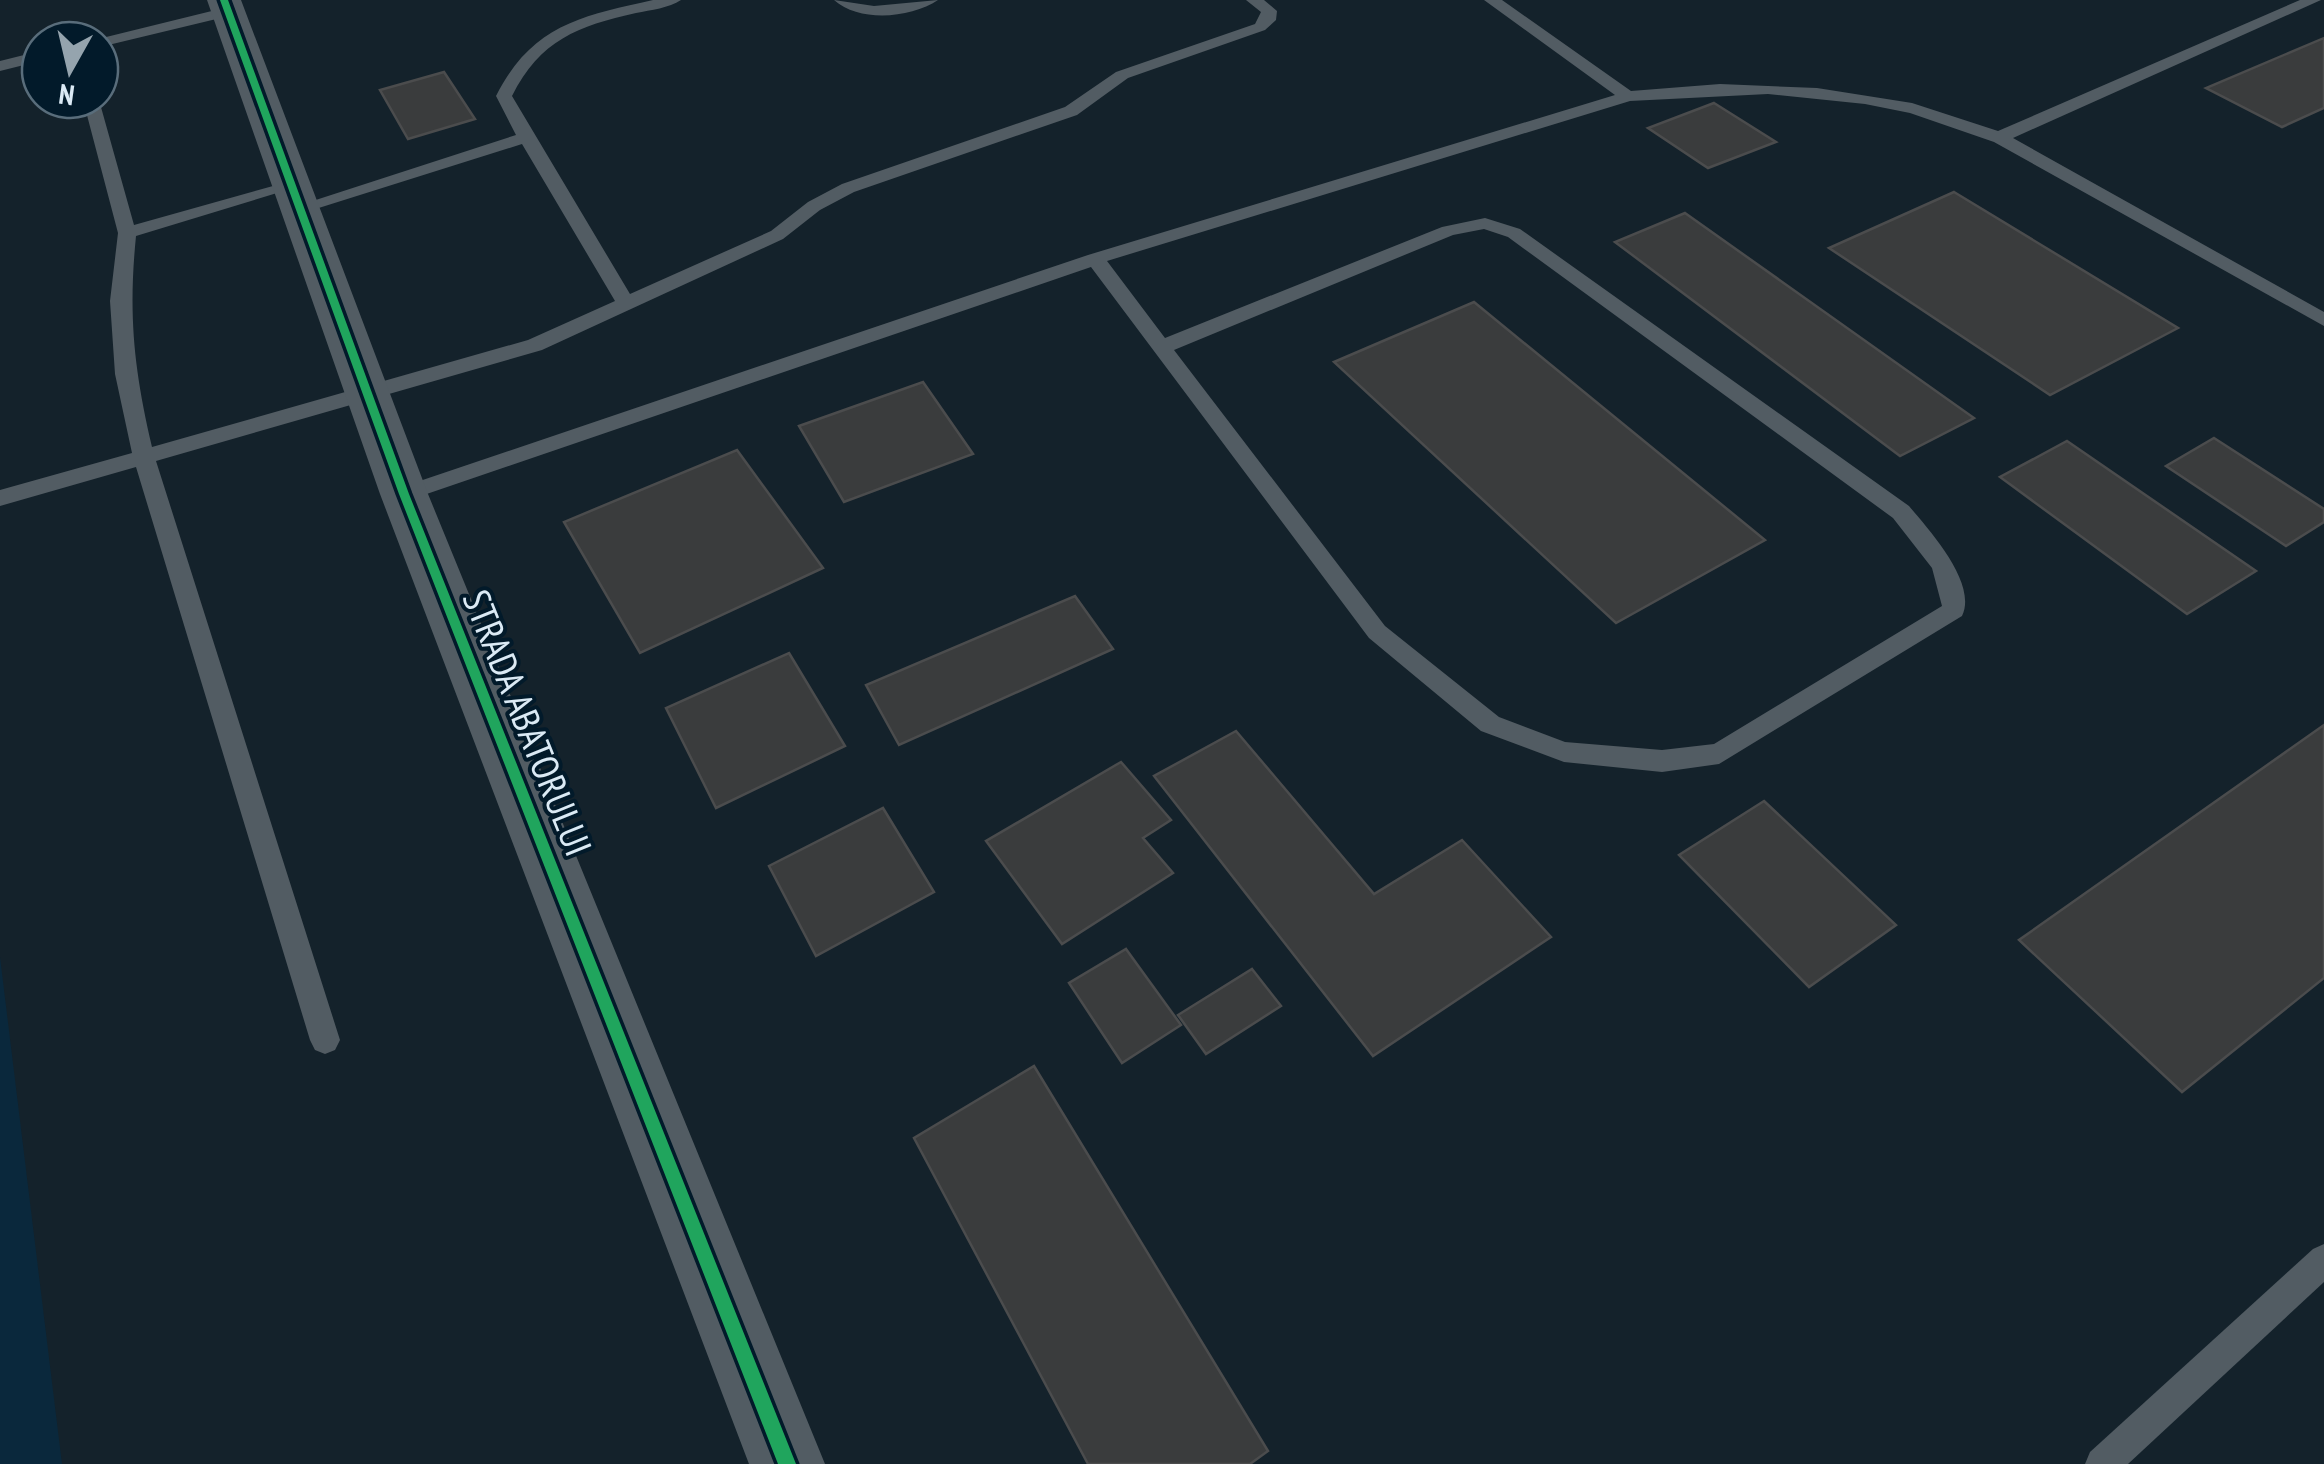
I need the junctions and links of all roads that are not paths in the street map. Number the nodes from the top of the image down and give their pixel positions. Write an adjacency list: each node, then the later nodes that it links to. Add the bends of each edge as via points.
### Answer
1 (673, 0): 11 (lane, via 573,25 538,43 513,71 504,96)
2 (842, 0): 3 (lane, via 887,12)
3 (930, 0)
4 (1254, 0): 16 (lane, via 1269,11 1260,27 1122,75 1072,111 848,188 777,235)
5 (1492, 0): 9 (lane)
6 (2313, 0): 12 (lane)
7 (226, 6): 8 (lane); 13 (street, STRADA ABATORULUI)
8 (120, 36)
9 (1628, 96): 12 (lane, via 1770,87 1938,116); 15 (lane)
10 (96, 120): 14 (lane)
11 (526, 137): 13 (lane); 16 (lane)
12 (2000, 137): 17 (lane)
13 (296, 197): 14 (lane); 19 (street, STRADA ABATORULUI)
14 (127, 234): 20 (lane, via 120,301 125,374)
15 (1096, 259): 18 (lane); 21 (lane)
16 (627, 305): 19 (lane, via 535,345)
17 (2324, 320)
18 (1162, 347): 18 (lane, via 1377,632 1490,724 1564,752 1662,761 1718,754 1954,610 1953,582 1900,512 1514,234 1485,223 1448,231)
19 (370, 392): 20 (lane); 21 (street, STRADA ABATORULUI)
20 (143, 454): 22 (lane); 23 (lane)
21 (404, 494): 25 (street, STRADA ABATORULUI)
22 (0, 498)
23 (325, 1040)
24 (2324, 1260): 26 (lane)
25 (787, 1464)
26 (2102, 1464)

